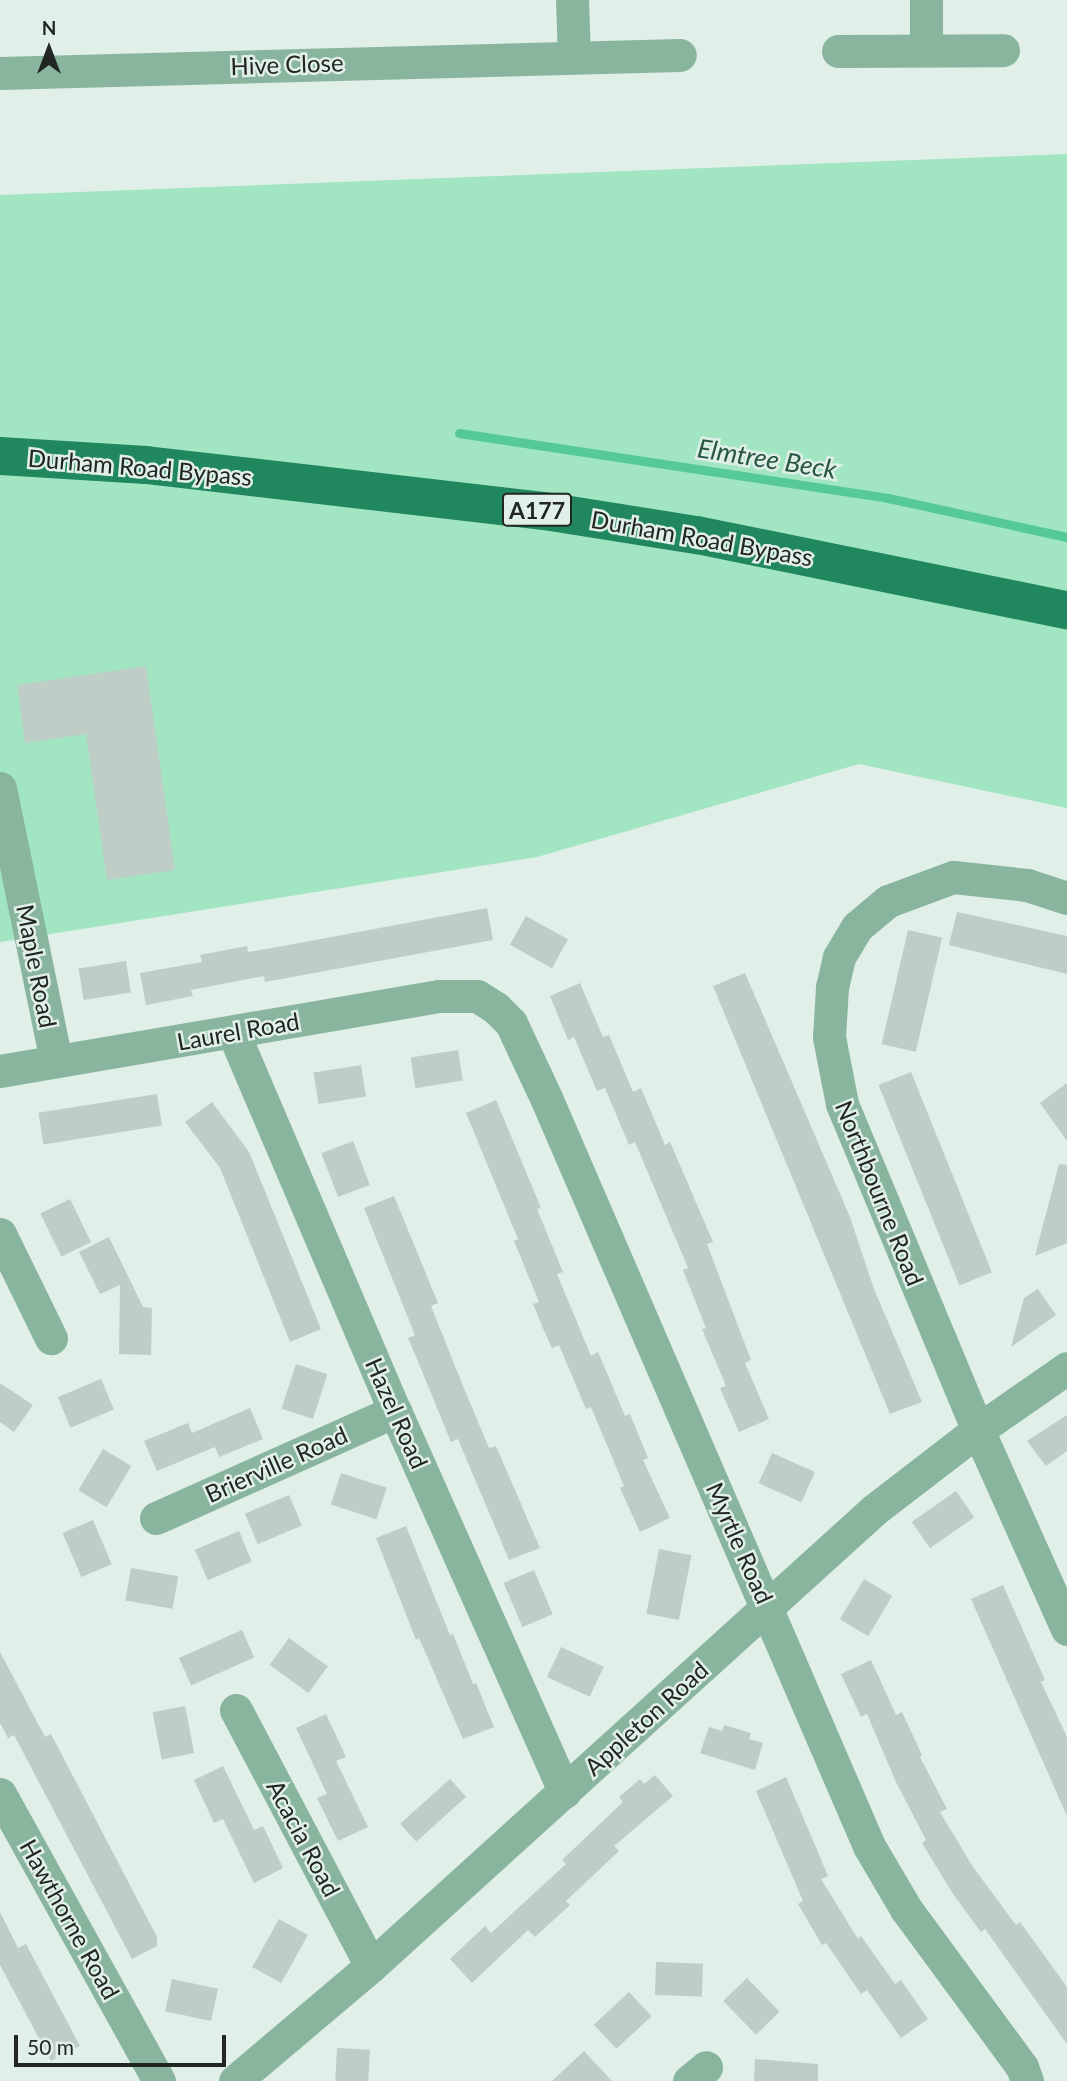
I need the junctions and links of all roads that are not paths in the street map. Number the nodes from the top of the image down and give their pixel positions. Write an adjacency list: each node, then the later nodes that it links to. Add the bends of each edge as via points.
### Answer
1 (572, 0): 7 (street)
2 (926, 0): 3 (street)
3 (926, 50): 4 (street); 5 (street)
4 (1003, 50)
5 (838, 51)
6 (680, 55): 7 (street, Hive Close)
7 (574, 57): 8 (street, Hive Close)
8 (0, 73)
9 (0, 456): 10 (main road, Durham Road Bypass / A177, via 146,465 551,512 722,540)
10 (1067, 610)
11 (0, 788): 15 (street, Maple Road)
12 (1067, 898): 21 (street, Northbourne Road, via 1027,885 953,877 901,896 857,927 839,957 832,987 830,1037 842,1104)
13 (477, 996): 14 (street, Laurel Road, via 439,996); 23 (street, Myrtle Road, via 511,1023)
14 (233, 1032): 15 (street, Laurel Road); 20 (street, Hazel Road)
15 (57, 1061): 16 (street, Laurel Road)
16 (0, 1071)
17 (0, 1234): 18 (street)
18 (51, 1338)
19 (1067, 1368): 21 (street, Appleton Road)
20 (395, 1411): 22 (street, Brierville Road); 26 (street, Hazel Road)
21 (978, 1430): 23 (street, Appleton Road, via 874,1510); 24 (street, Northbourne Road)
22 (156, 1518)
23 (768, 1607): 26 (street, Appleton Road); 31 (street, Myrtle Road, via 869,1846 906,1909 1022,2067)
24 (1067, 1629)
25 (236, 1710): 28 (street, Acacia Road)
26 (565, 1792): 28 (street, Appleton Road)
27 (0, 1794): 29 (street, Hawthorne Road)
28 (371, 1966): 30 (street, Appleton Road)
29 (159, 2081)
30 (235, 2081)
31 (1027, 2081)

